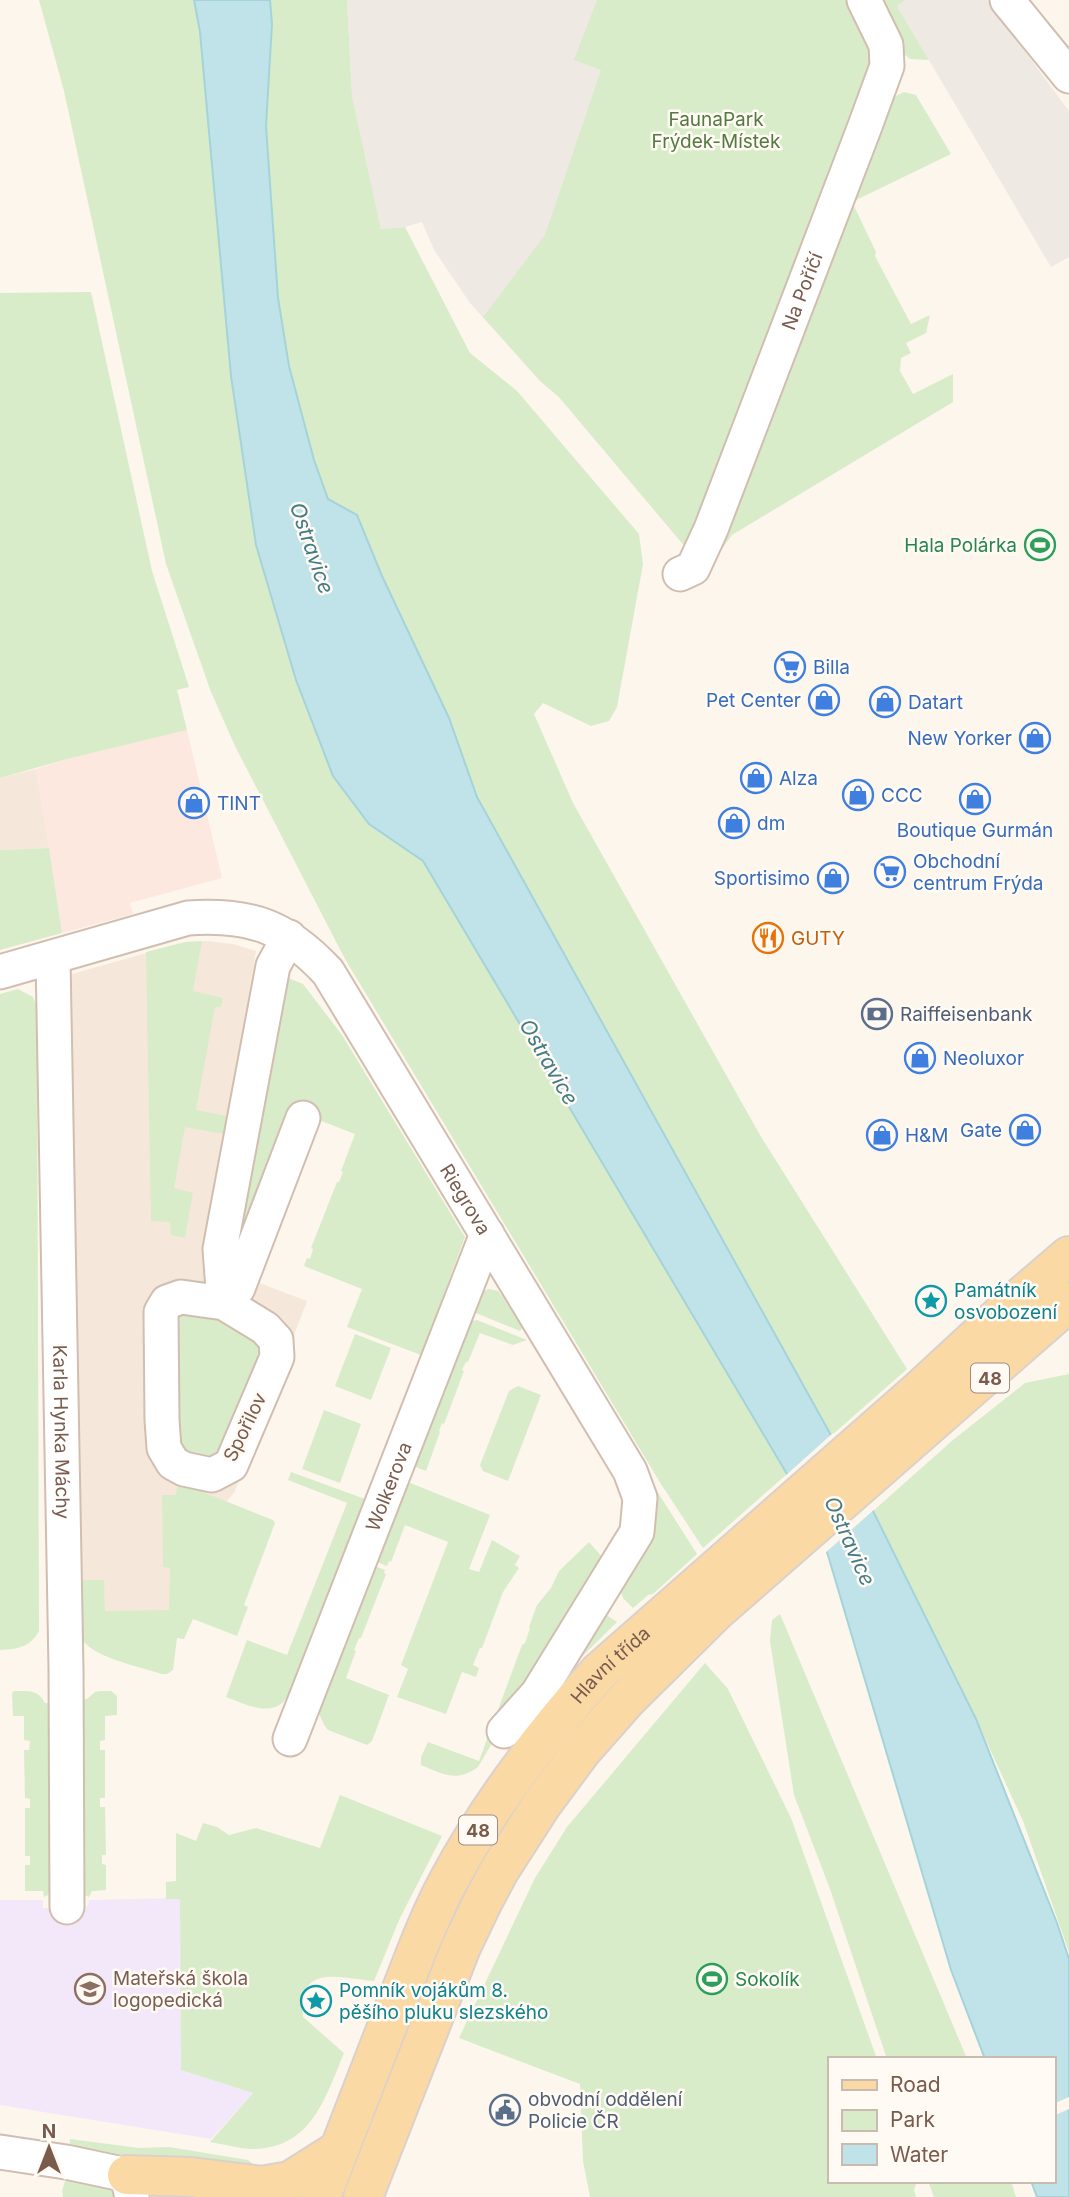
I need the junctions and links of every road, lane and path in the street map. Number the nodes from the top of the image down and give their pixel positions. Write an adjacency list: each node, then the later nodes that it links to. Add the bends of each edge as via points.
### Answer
1 (864, 0): 4 (street, Na Poříčí, via 886,45 887,66 711,529 693,568)
2 (1007, 0): 3 (street)
3 (1069, 76)
4 (680, 574)
5 (289, 937): 6 (street, Riegrova, via 261,923 226,917 188,918); 9 (street, Riegrova, via 328,972); 13 (street, via 273,966 220,1249)
6 (53, 958): 7 (street, Riegrova); 18 (street, Karla Hynka Máchy)
7 (0, 972)
8 (303, 1118): 13 (street, via 238,1287)
9 (487, 1234): 16 (street, Riegrova, via 630,1471 640,1498 636,1532 538,1693); 17 (street, Wolkerova)
10 (1069, 1245): 14 (main road, 48)
11 (1069, 1256): 14 (main road, 48)
12 (1069, 1302): 14 (main road, 48)
13 (224, 1303): 13 (street, Spořilov, via 181,1297 167,1302 161,1312 164,1448 173,1463 212,1475 231,1465 277,1357 276,1340 265,1328)
14 (1034, 1318): 15 (main road, 48); 15 (main road, 48)
15 (929, 1404): 19 (main road, Hlavní třída / 48, via 712,1574 599,1672 552,1725 465,1851 425,1931); 23 (main road, Hlavní třída / 48, via 627,1699 542,1804 499,1871 461,1947)
16 (504, 1731)
17 (290, 1739)
18 (67, 1907)
19 (339, 2150): 21 (main road, via 290,2181 262,2186 191,2177); 22 (main road, Hlavní třída / 48)
20 (0, 2152): 21 (street, via 66,2162)
21 (129, 2186)
22 (321, 2197)
23 (363, 2197)

